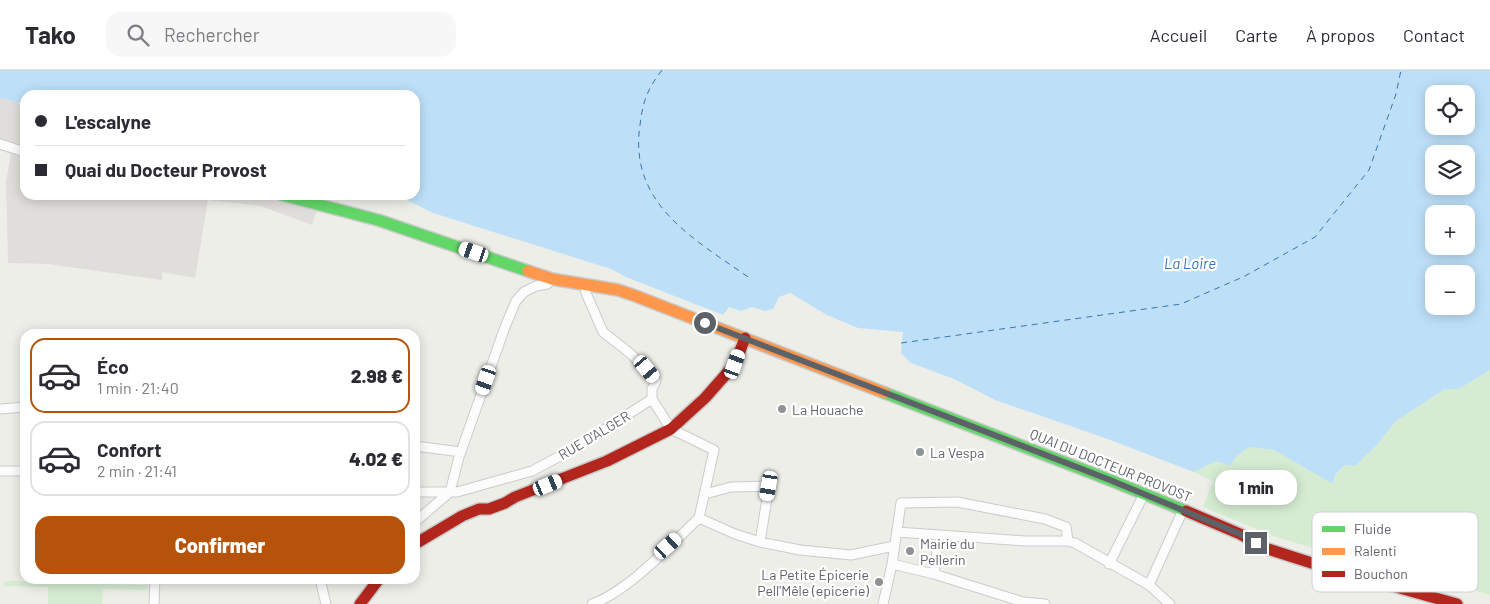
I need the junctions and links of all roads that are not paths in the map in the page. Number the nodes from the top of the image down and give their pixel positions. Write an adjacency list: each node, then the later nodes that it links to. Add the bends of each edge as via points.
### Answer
1 (0, 144): 2 (street)
2 (20, 150)
3 (301, 200): 4 (street, QUAI DU DOCTEUR PROVOST, via 378,220)
4 (552, 279): 5 (street, QUAI DU DOCTEUR PROVOST); 12 (street, via 524,292 516,301)
5 (585, 285): 6 (street, QUAI DU DOCTEUR PROVOST, via 626,292); 7 (street, via 603,332 656,380)
6 (745, 338): 10 (street, via 735,364); 18 (street, QUAI DU DOCTEUR PROVOST)
7 (652, 399): 10 (street); 16 (street, RUE D'ALGER, via 577,447 532,471)
8 (20, 407): 9 (street)
9 (0, 409)
10 (671, 429): 17 (street, via 714,450); 24 (street, via 607,461 515,496 505,503 462,516)
11 (420, 447): 12 (street)
12 (461, 452): 16 (street)
13 (0, 471): 14 (street)
14 (20, 471)
15 (420, 492): 16 (street, RUE D'ALGER)
16 (450, 492): 20 (street)
17 (705, 494): 21 (street); 26 (street, via 731,487 769,486)
18 (1144, 494): 19 (street, QUAI DU DOCTEUR PROVOST); 30 (street)
19 (1183, 510): 28 (street, QUAI DU DOCTEUR PROVOST, via 1270,550); 35 (street)
20 (420, 518)
21 (699, 518): 26 (street); 40 (street, via 636,578)
22 (897, 532): 23 (street); 25 (street, via 901,503 957,502 1044,519 1066,527); 27 (street)
23 (939, 535): 25 (street); 31 (street)
24 (420, 541)
25 (1068, 541): 30 (street)
26 (760, 542): 27 (street, via 851,555)
27 (894, 546): 29 (street)
28 (1312, 562)
29 (892, 564): 31 (street); 41 (street)
30 (1109, 564): 35 (street)
31 (934, 574): 42 (street, via 1023,602)
32 (155, 584): 37 (street)
33 (321, 584): 38 (street)
34 (375, 584): 39 (street)
35 (1149, 585): 43 (street)
36 (1415, 592): 44 (street, QUAI DU DOCTEUR PROVOST)
37 (154, 604)
38 (326, 604)
39 (360, 604)
40 (592, 604)
41 (883, 604)
42 (1045, 604)
43 (1170, 604)
44 (1456, 604)

